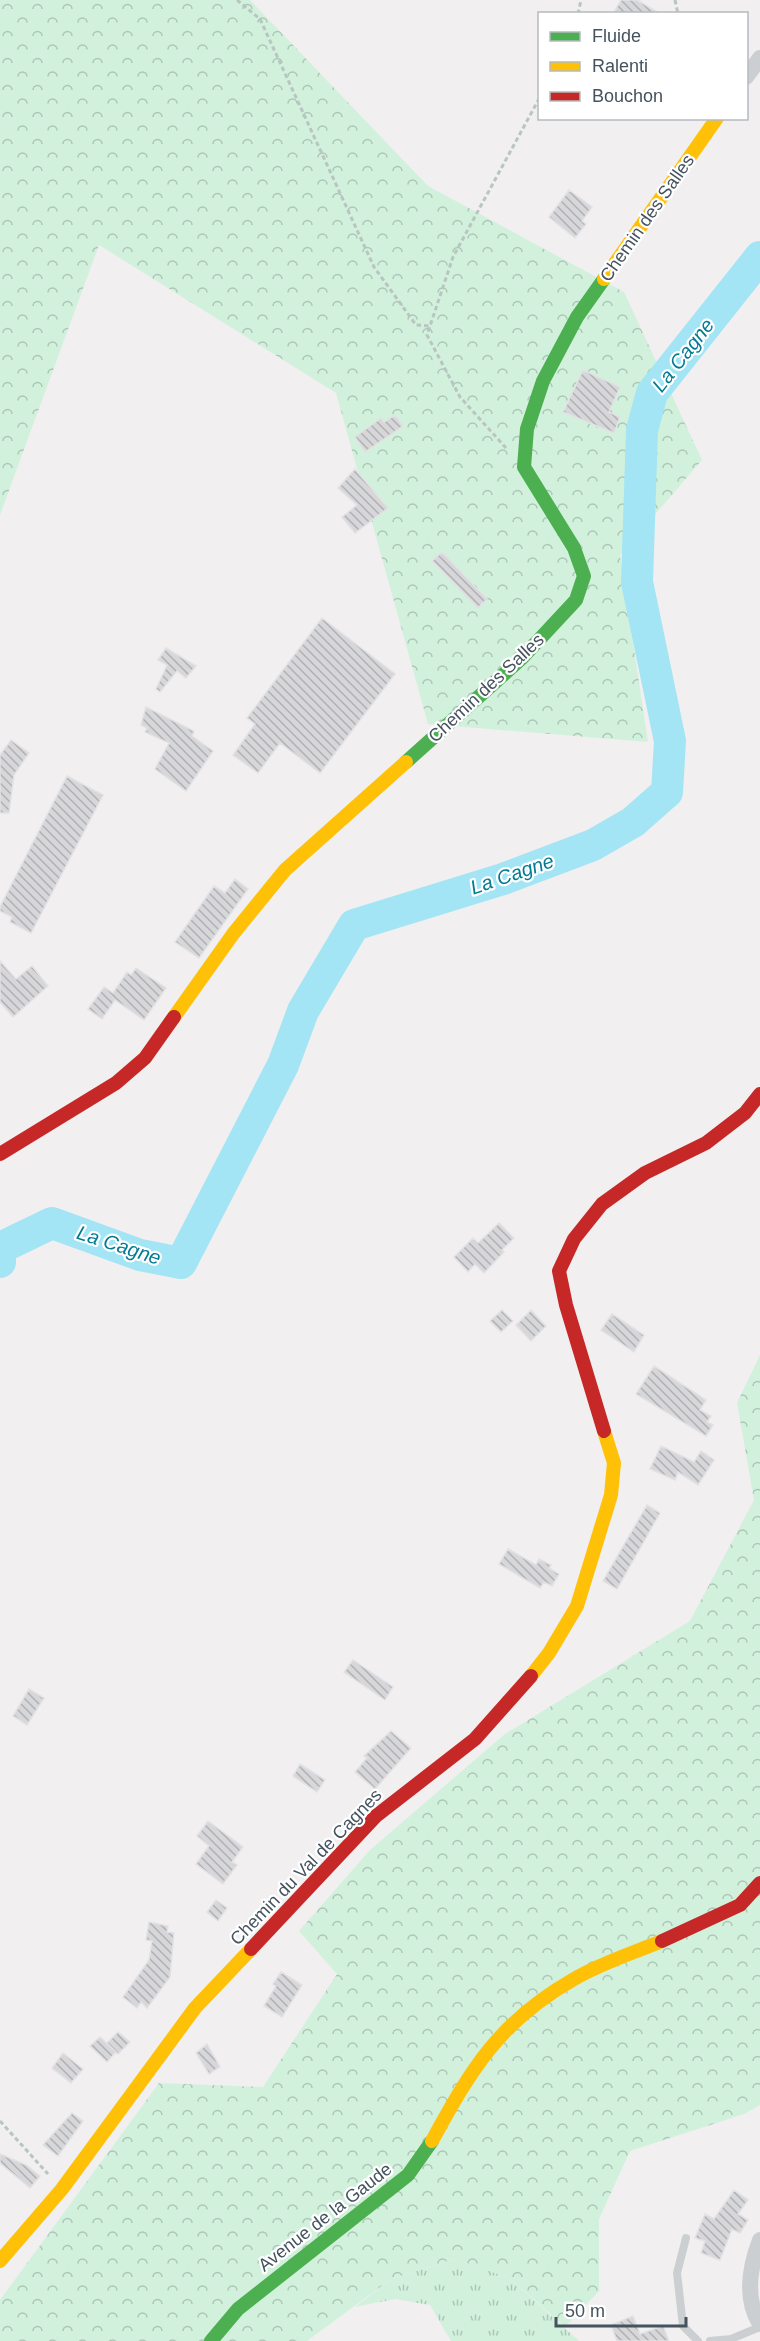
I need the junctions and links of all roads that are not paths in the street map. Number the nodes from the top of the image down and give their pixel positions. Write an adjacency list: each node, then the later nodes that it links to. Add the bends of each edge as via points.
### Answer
1 (760, 58): 2 (street)
2 (748, 76)
3 (716, 120): 5 (street, Chemin des Salles, via 577,317 543,381 526,429 524,467 574,548 584,576 576,600 522,658 285,870 233,934 145,1058 116,1083)
4 (760, 1094): 9 (street, Chemin du Val de Cagnes, via 745,1113 706,1143 645,1173 602,1204 574,1239 559,1271 614,1463 611,1495 577,1606 549,1653 475,1739 376,1816 195,2008 62,2189)
5 (0, 1154)
6 (760, 1883): 11 (street, Avenue de la Gaude, via 740,1905 718,1917 575,1978 533,2006 494,2041 468,2075 408,2175 238,2309)
7 (686, 2238): 12 (lane, via 677,2273 683,2326)
8 (760, 2240): 10 (street, via 750,2278 751,2298)
9 (0, 2261)
10 (760, 2325): 13 (lane, via 731,2338)
11 (211, 2341)
12 (698, 2341)
13 (710, 2341)

